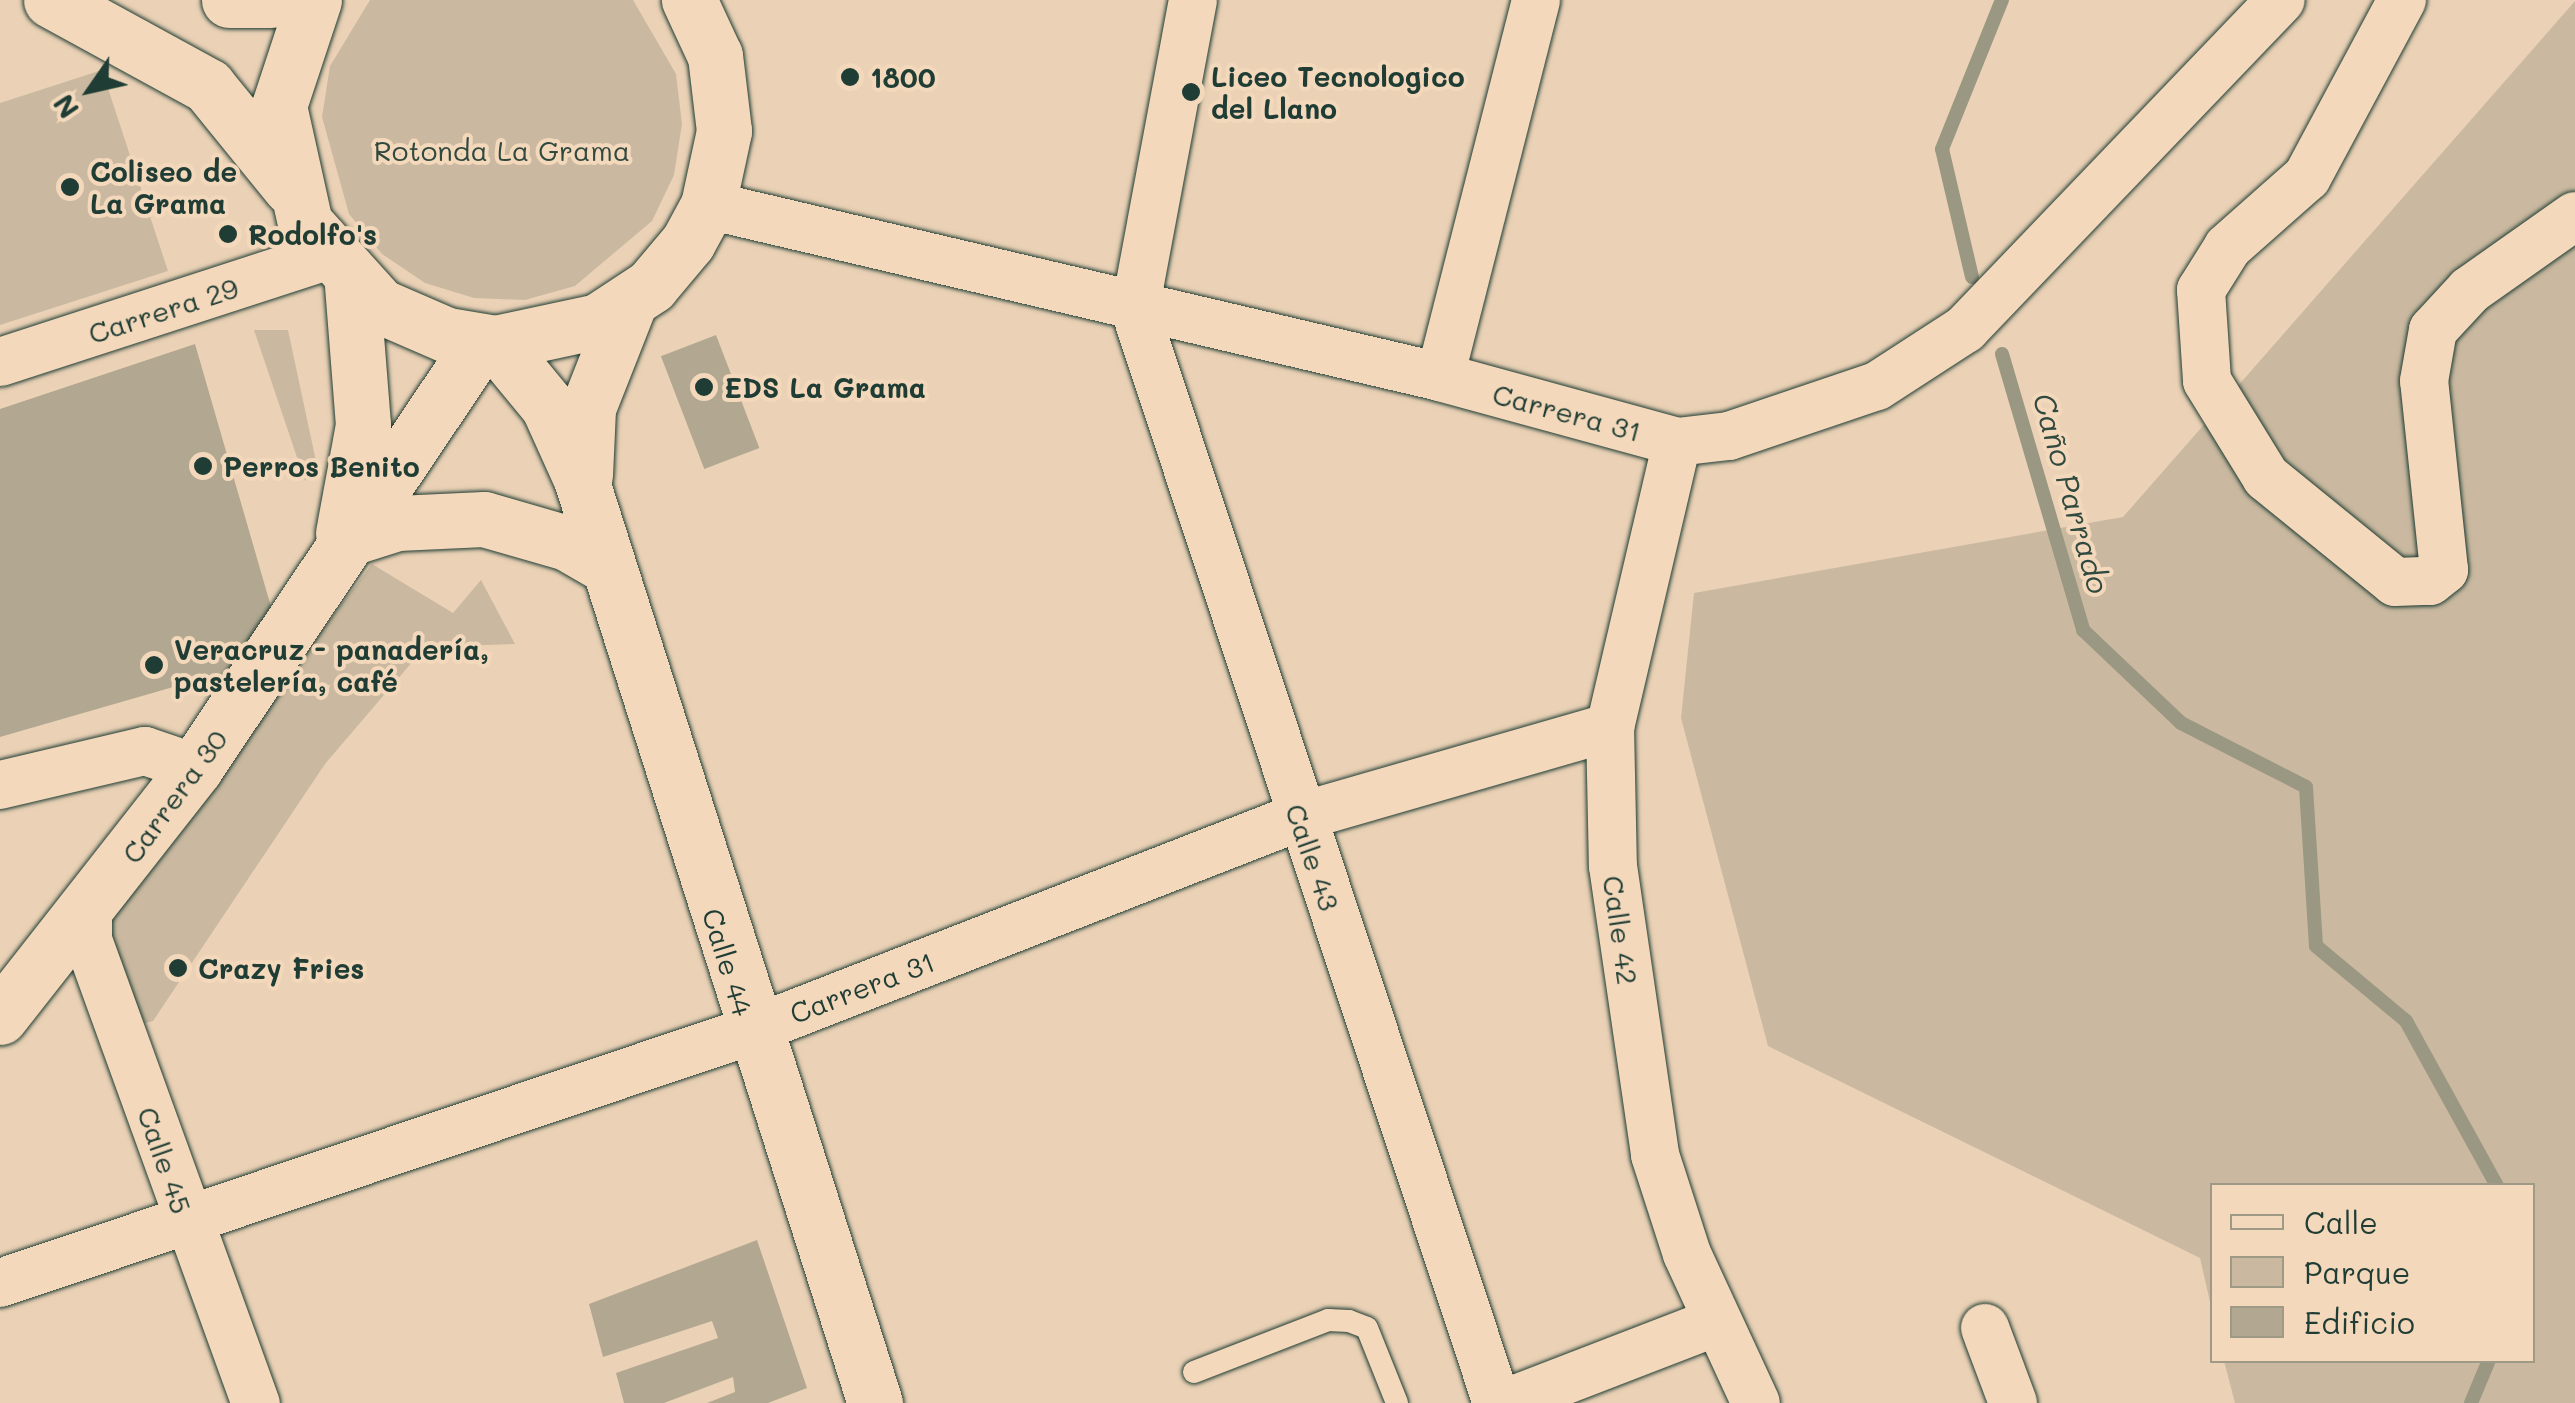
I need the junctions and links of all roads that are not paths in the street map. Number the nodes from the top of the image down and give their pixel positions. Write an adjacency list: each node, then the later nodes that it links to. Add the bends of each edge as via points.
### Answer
1 (51, 0): 10 (main road, via 208,86)
2 (229, 0): 3 (main road)
3 (271, 0)
4 (314, 0): 10 (main road, via 279,106)
5 (1193, 0): 15 (street)
6 (1536, 0): 18 (street)
7 (2281, 0): 19 (street, Carrera 31, via 2004,295 1923,360 1830,408)
8 (2402, 0): 12 (street, via 2307,178 2228,247 2201,290 2207,381 2266,477 2395,582 2430,581 2444,570 2424,381 2433,330 2470,290)
9 (700, 7): 11 (main road, via 724,131)
10 (290, 187): 13 (main road)
11 (708, 205): 14 (main road, via 672,265); 15 (street, Carrera 31)
12 (2575, 216)
13 (339, 270): 16 (main road, via 412,323); 17 (street, Carrera 29); 21 (main road, Carrera 30, via 363,425)
14 (628, 304): 16 (main road, via 565,334); 20 (main road, Calle 44, via 588,408)
15 (1135, 310): 18 (street, Carrera 31); 25 (street, Calle 43)
16 (489, 342): 20 (main road, Calle 44, via 568,441); 21 (main road, Carrera 30)
17 (0, 362)
18 (1440, 376): 19 (street, Carrera 31)
19 (1677, 442): 22 (street, Calle 42)
20 (598, 541): 21 (main road, via 567,543 484,519 397,523); 28 (main road, Calle 44)
21 (345, 551): 23 (main road, Carrera 30)
22 (1610, 727): 25 (street, Carrera 31); 31 (street, Calle 42, via 1612,866 1648,1121)
23 (195, 768): 24 (street, via 145,751); 26 (main road, Carrera 30)
24 (0, 785)
25 (1300, 818): 28 (street, Carrera 31); 37 (street, Calle 43)
26 (88, 914): 27 (main road, Carrera 30); 29 (street, Calle 45, via 88,940)
27 (0, 1016)
28 (750, 1031): 29 (street, Carrera 31); 35 (main road, Calle 44)
29 (186, 1221): 30 (street, Carrera 31); 34 (street, Calle 45)
30 (0, 1284)
31 (1716, 1322): 38 (street); 39 (street, Calle 42)
32 (1986, 1328): 40 (street)
33 (1194, 1372): 36 (lane, via 1328,1320 1350,1320 1367,1328)
34 (256, 1403)
35 (876, 1403)
36 (1397, 1403)
37 (1497, 1403)
38 (1506, 1403)
39 (1756, 1403)
40 (2013, 1403)

